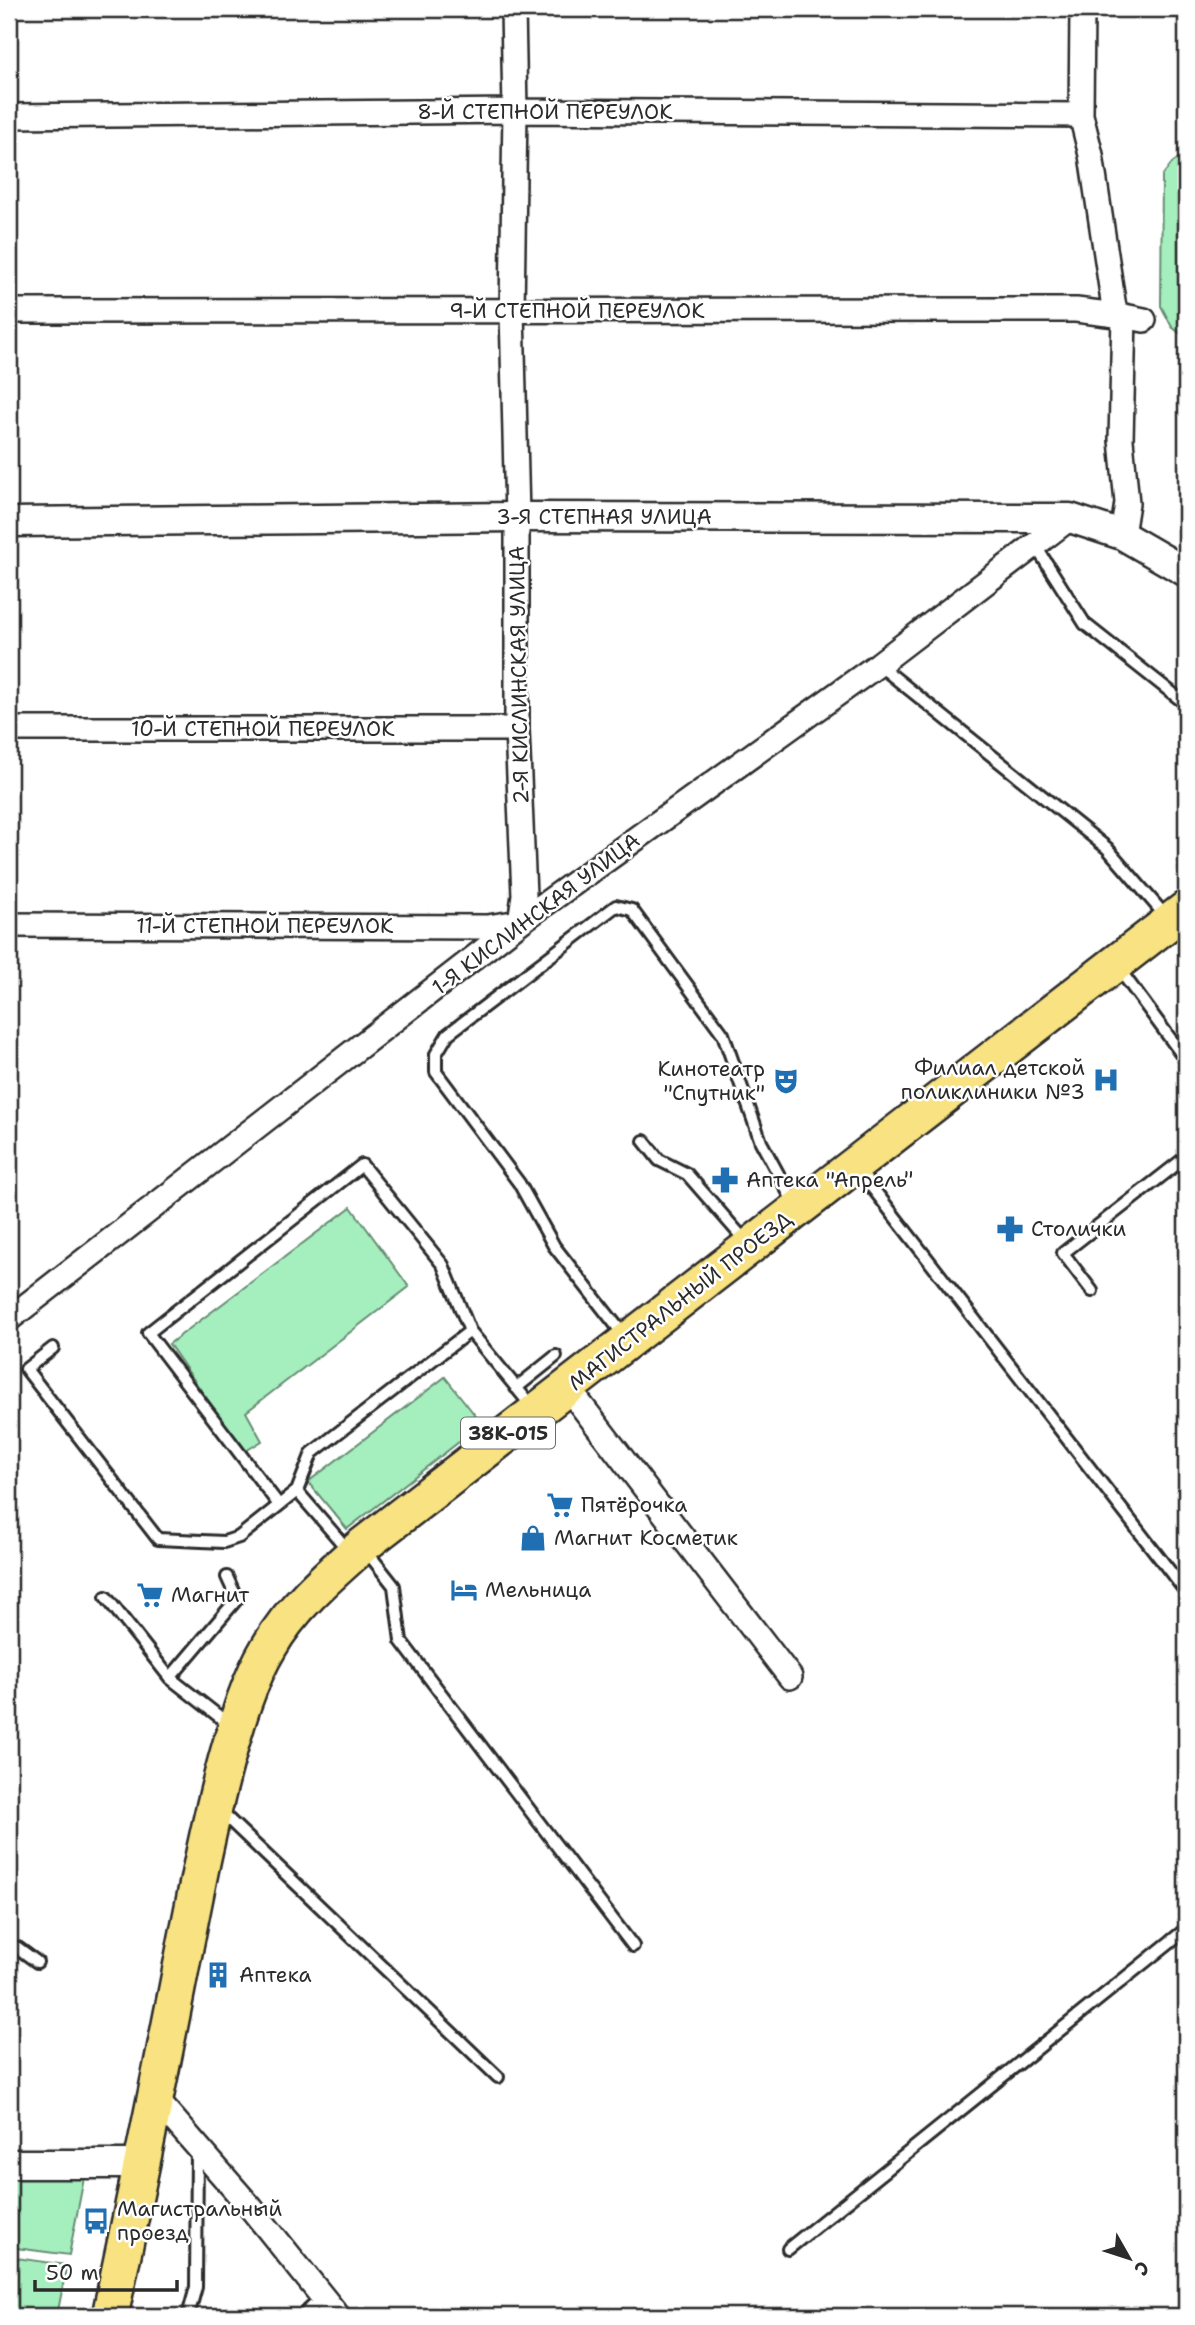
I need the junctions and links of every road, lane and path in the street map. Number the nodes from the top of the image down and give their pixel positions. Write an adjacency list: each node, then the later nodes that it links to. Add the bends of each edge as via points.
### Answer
1 (513, 9): 3 (street, 2-Я КИСЛИНСКАЯ УЛИЦА)
2 (1082, 9): 4 (street)
3 (515, 111): 4 (street, 8-Й СТЕПНОЙ ПЕРЕУЛОК); 5 (street, 8-Й СТЕПНОЙ ПЕРЕУЛОК); 6 (street, 2-Я КИСЛИНСКАЯ УЛИЦА)
4 (1081, 115): 8 (street)
5 (9, 116)
6 (512, 310): 7 (street, 9-Й СТЕПНОЙ ПЕРЕУЛОК); 8 (street, 9-Й СТЕПНОЙ ПЕРЕУЛОК, via 1076,310); 9 (street, 2-Я КИСЛИНСКАЯ УЛИЦА)
7 (9, 312)
8 (1128, 317): 12 (street, via 1121,440 1126,503)
9 (517, 517): 10 (street, 3-Я СТЕПНАЯ УЛИЦА); 11 (street, 3-Я СТЕПНАЯ УЛИЦА); 18 (street, 2-Я КИСЛИНСКАЯ УЛИЦА)
10 (1070, 518): 12 (street, 3-Я СТЕПНАЯ УЛИЦА); 13 (street, 1-Я КИСЛИНСКАЯ УЛИЦА)
11 (9, 522)
12 (1122, 535): 14 (street, 3-Я СТЕПНАЯ УЛИЦА)
13 (1035, 545): 15 (street, 1-Я КИСЛИНСКАЯ УЛИЦА); 16 (lane, via 1084,624)
14 (1186, 572)
15 (879, 664): 19 (lane, via 1107,848); 20 (street, 1-Я КИСЛИНСКАЯ УЛИЦА)
16 (1186, 704)
17 (9, 729): 18 (street, 10-Й СТЕПНОЙ ПЕРЕУЛОК)
18 (517, 729): 20 (street, 2-Я КИСЛИНСКАЯ УЛИЦА, via 524,895)
19 (1178, 915): 22 (main road, МАГИСТРАЛЬНЫЙ ПРОЕЗД / 38К-015)
20 (520, 922): 21 (street, 11-Й СТЕПНОЙ ПЕРЕУЛОК, via 487,927); 30 (street, 1-Я КИСЛИНСКАЯ УЛИЦА)
21 (9, 925)
22 (1115, 964): 23 (lane); 26 (main road, МАГИСТРАЛЬНЫЙ ПРОЕЗД / 38К-015)
23 (1186, 1060)
24 (644, 1142): 28 (lane, via 659,1160 687,1174)
25 (1186, 1157): 29 (lane, via 1063,1253)
26 (855, 1166): 27 (main road, МАГИСТРАЛЬНЫЙ ПРОЕЗД / 38К-015); 41 (lane)
27 (798, 1211): 28 (main road, МАГИСТРАЛЬНЫЙ ПРОЕЗД / 38К-015); 32 (lane, via 761,1142 723,1034 632,910 616,906 448,1034 436,1054 436,1072 519,1183 554,1246)
28 (751, 1247): 32 (main road, МАГИСТРАЛЬНЫЙ ПРОЕЗД / 38К-015)
29 (1092, 1291)
30 (9, 1319)
31 (470, 1331): 36 (lane); 37 (lane, via 312,1453); 38 (lane, via 443,1265 362,1165 148,1333)
32 (629, 1341): 35 (main road, МАГИСТРАЛЬНЫЙ ПРОЕЗД / 38К-015)
33 (53, 1348): 38 (lane, via 26,1369 158,1539 224,1542)
34 (555, 1356): 36 (lane)
35 (568, 1388): 36 (main road, МАГИСТРАЛЬНЫЙ ПРОЕЗД / 38К-015); 43 (street)
36 (526, 1400): 39 (main road, МАГИСТРАЛЬНЫЙ ПРОЕЗД / 38К-015)
37 (297, 1491): 38 (lane); 39 (lane)
38 (279, 1505)
39 (357, 1551): 45 (main road, МАГИСТРАЛЬНЫЙ ПРОЕЗД / 38К-015, via 324,1580 269,1646); 49 (lane, via 394,1586 401,1641)
40 (227, 1577): 44 (lane, via 237,1599)
41 (1186, 1592)
42 (106, 1597): 44 (lane)
43 (790, 1677)
44 (170, 1678): 45 (lane)
45 (235, 1729): 46 (main road, МАГИСТРАЛЬНЫЙ ПРОЕЗД / 38К-015)
46 (214, 1805): 51 (lane); 52 (main road, МАГИСТРАЛЬНЫЙ ПРОЕЗД / 38К-015)
47 (1186, 1929): 56 (lane)
48 (9, 1946): 50 (lane)
49 (633, 1946)
50 (37, 1962)
51 (498, 2077)
52 (156, 2099): 53 (street); 55 (main road, МАГИСТРАЛЬНЫЙ ПРОЕЗД / 38К-015)
53 (197, 2145): 57 (street); 59 (lane, via 196,2287)
54 (9, 2164): 55 (street)
55 (142, 2164): 58 (main road, МАГИСТРАЛЬНЫЙ ПРОЕЗД / 38К-015)
56 (788, 2249)
57 (323, 2297): 60 (lane); 61 (street)
58 (110, 2316)
59 (188, 2316)
60 (302, 2316)
61 (338, 2316)

